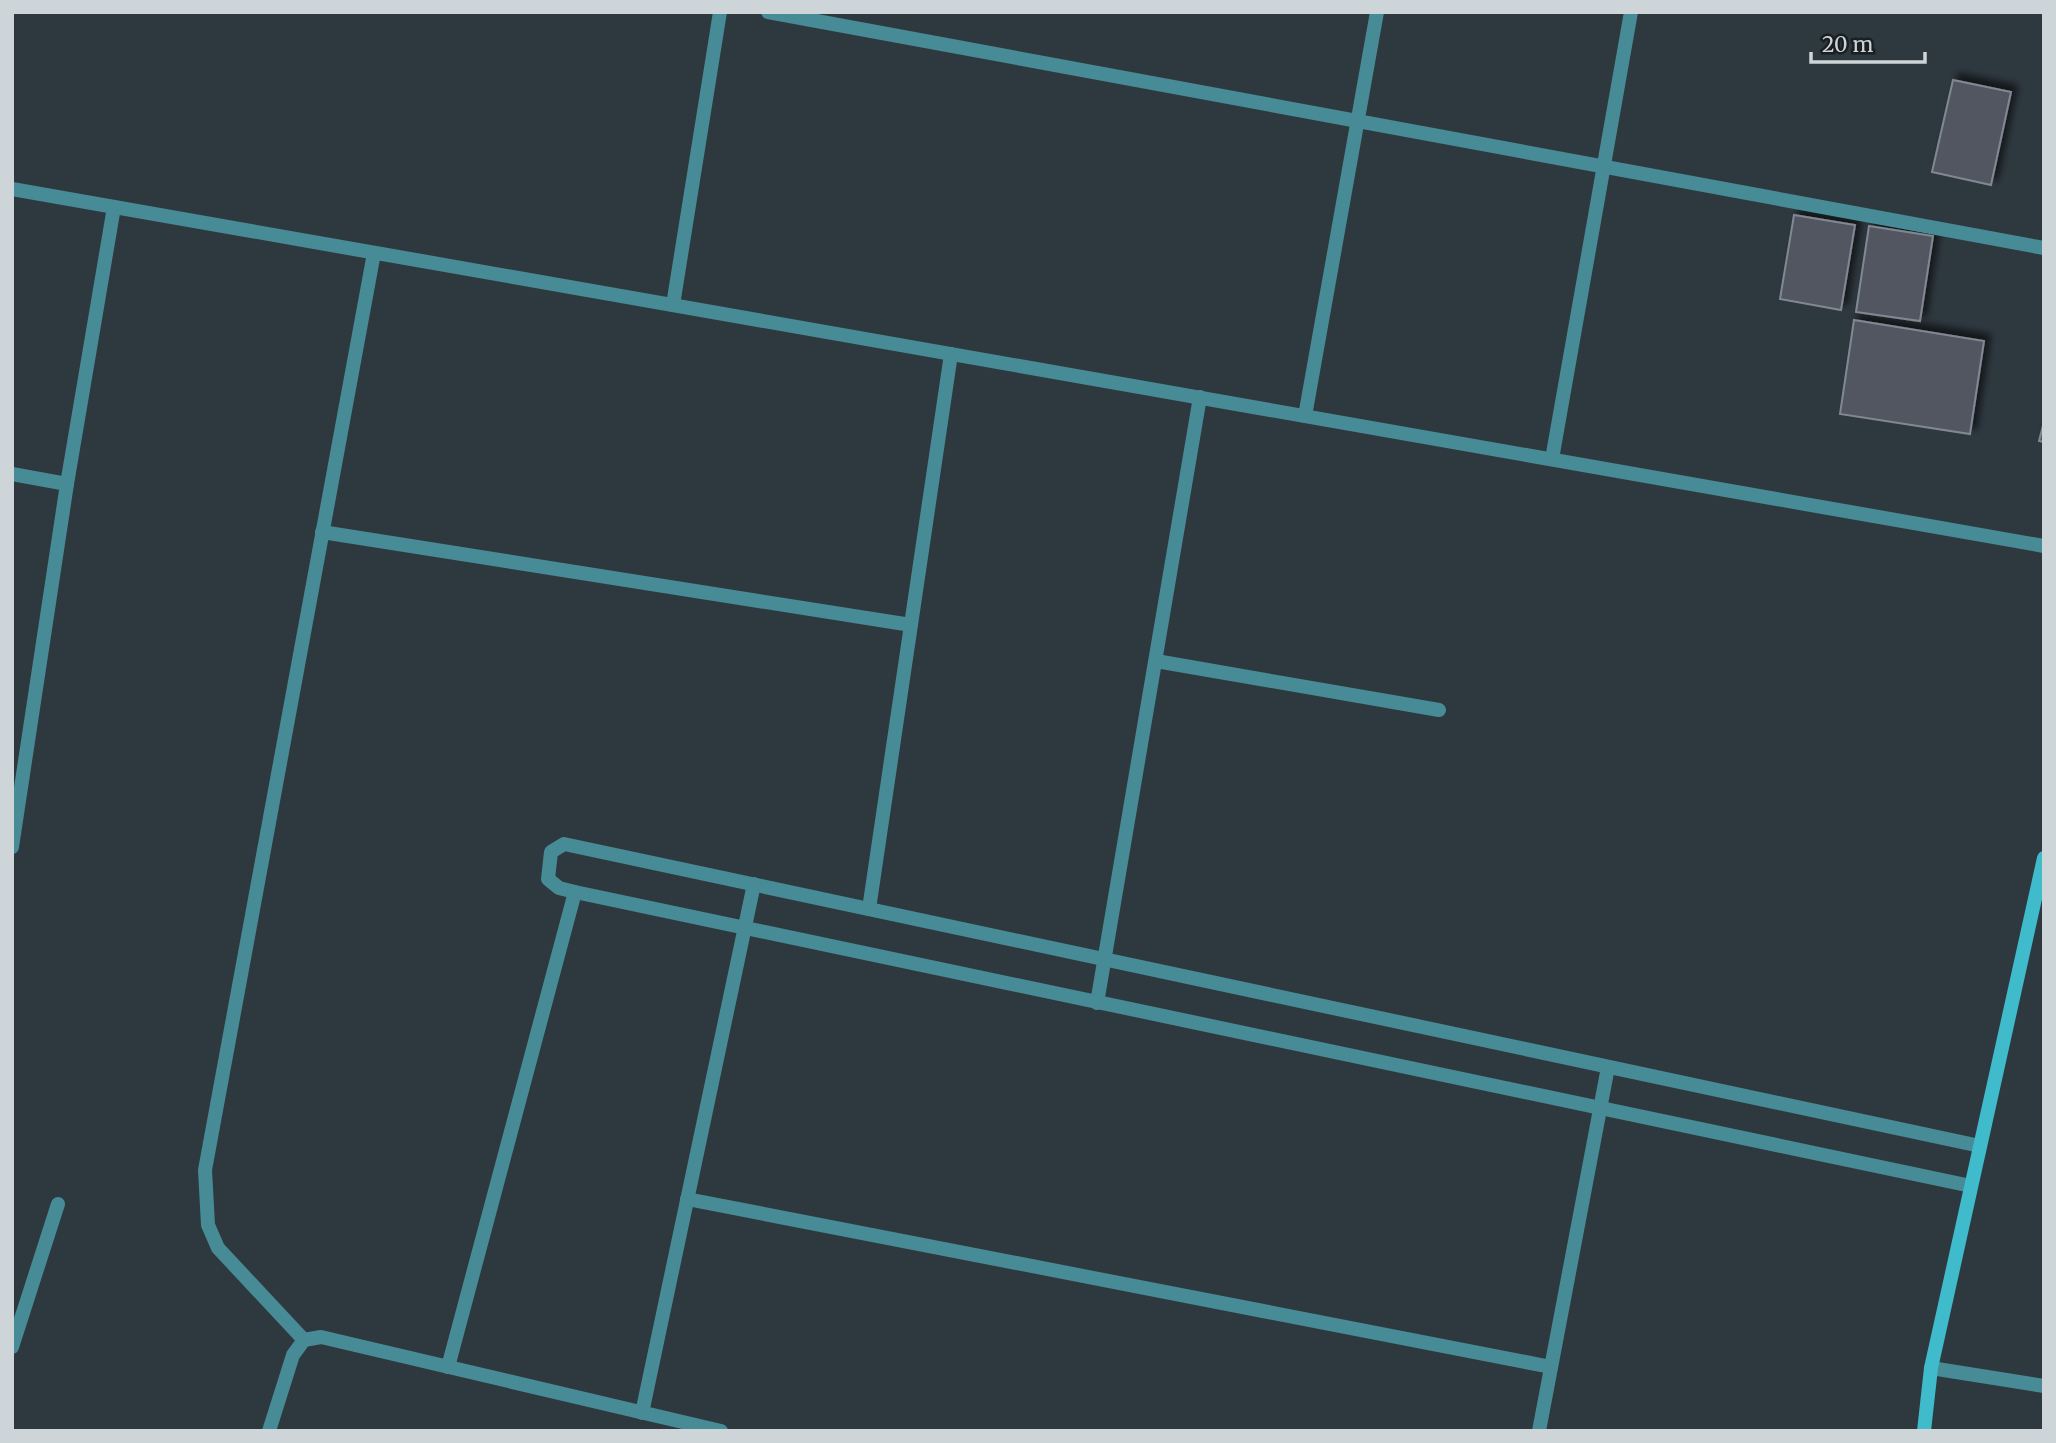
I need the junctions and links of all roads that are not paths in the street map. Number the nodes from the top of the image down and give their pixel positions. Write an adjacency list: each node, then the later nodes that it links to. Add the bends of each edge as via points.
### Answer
1 (720, 12): 11 (street)
2 (768, 12): 5 (street)
3 (1377, 12): 5 (street)
4 (1631, 12): 6 (street)
5 (1357, 121): 6 (street); 14 (street)
6 (1602, 166): 9 (street); 15 (street)
7 (12, 189): 8 (street)
8 (114, 207): 10 (street); 17 (street)
9 (2044, 248)
10 (374, 253): 11 (street); 18 (street)
11 (673, 305): 12 (street)
12 (951, 354): 13 (street); 20 (street)
13 (1200, 397): 14 (street); 21 (street)
14 (1305, 416): 15 (street)
15 (1552, 459): 19 (street)
16 (12, 474): 17 (street)
17 (67, 484): 23 (street)
18 (322, 533): 20 (street); 37 (street, via 205,1170 208,1225 218,1248)
19 (2044, 545)
20 (911, 625): 27 (street)
21 (1156, 662): 22 (street); 29 (street)
22 (1439, 710)
23 (12, 847)
24 (2044, 859): 33 (main road)
25 (754, 884): 26 (street, via 564,844 551,852 548,879); 27 (street); 28 (street)
26 (575, 892): 28 (street); 39 (street)
27 (869, 909): 29 (street)
28 (745, 928): 30 (street); 35 (street)
29 (1106, 960): 30 (street); 31 (street)
30 (1097, 1003): 32 (street)
31 (1608, 1067): 32 (street); 33 (street)
32 (1599, 1110): 34 (street); 40 (street)
33 (1980, 1146): 34 (main road)
34 (1971, 1186): 41 (main road)
35 (687, 1199): 40 (street); 43 (street)
36 (58, 1204): 38 (street)
37 (304, 1340): 39 (street, via 321,1337); 44 (street, via 293,1354)
38 (12, 1348)
39 (448, 1367): 43 (street)
40 (1551, 1367): 46 (street)
41 (1931, 1368): 42 (street); 47 (main road)
42 (2044, 1386)
43 (642, 1413): 45 (street)
44 (269, 1431)
45 (721, 1431)
46 (1539, 1431)
47 (1924, 1431)

